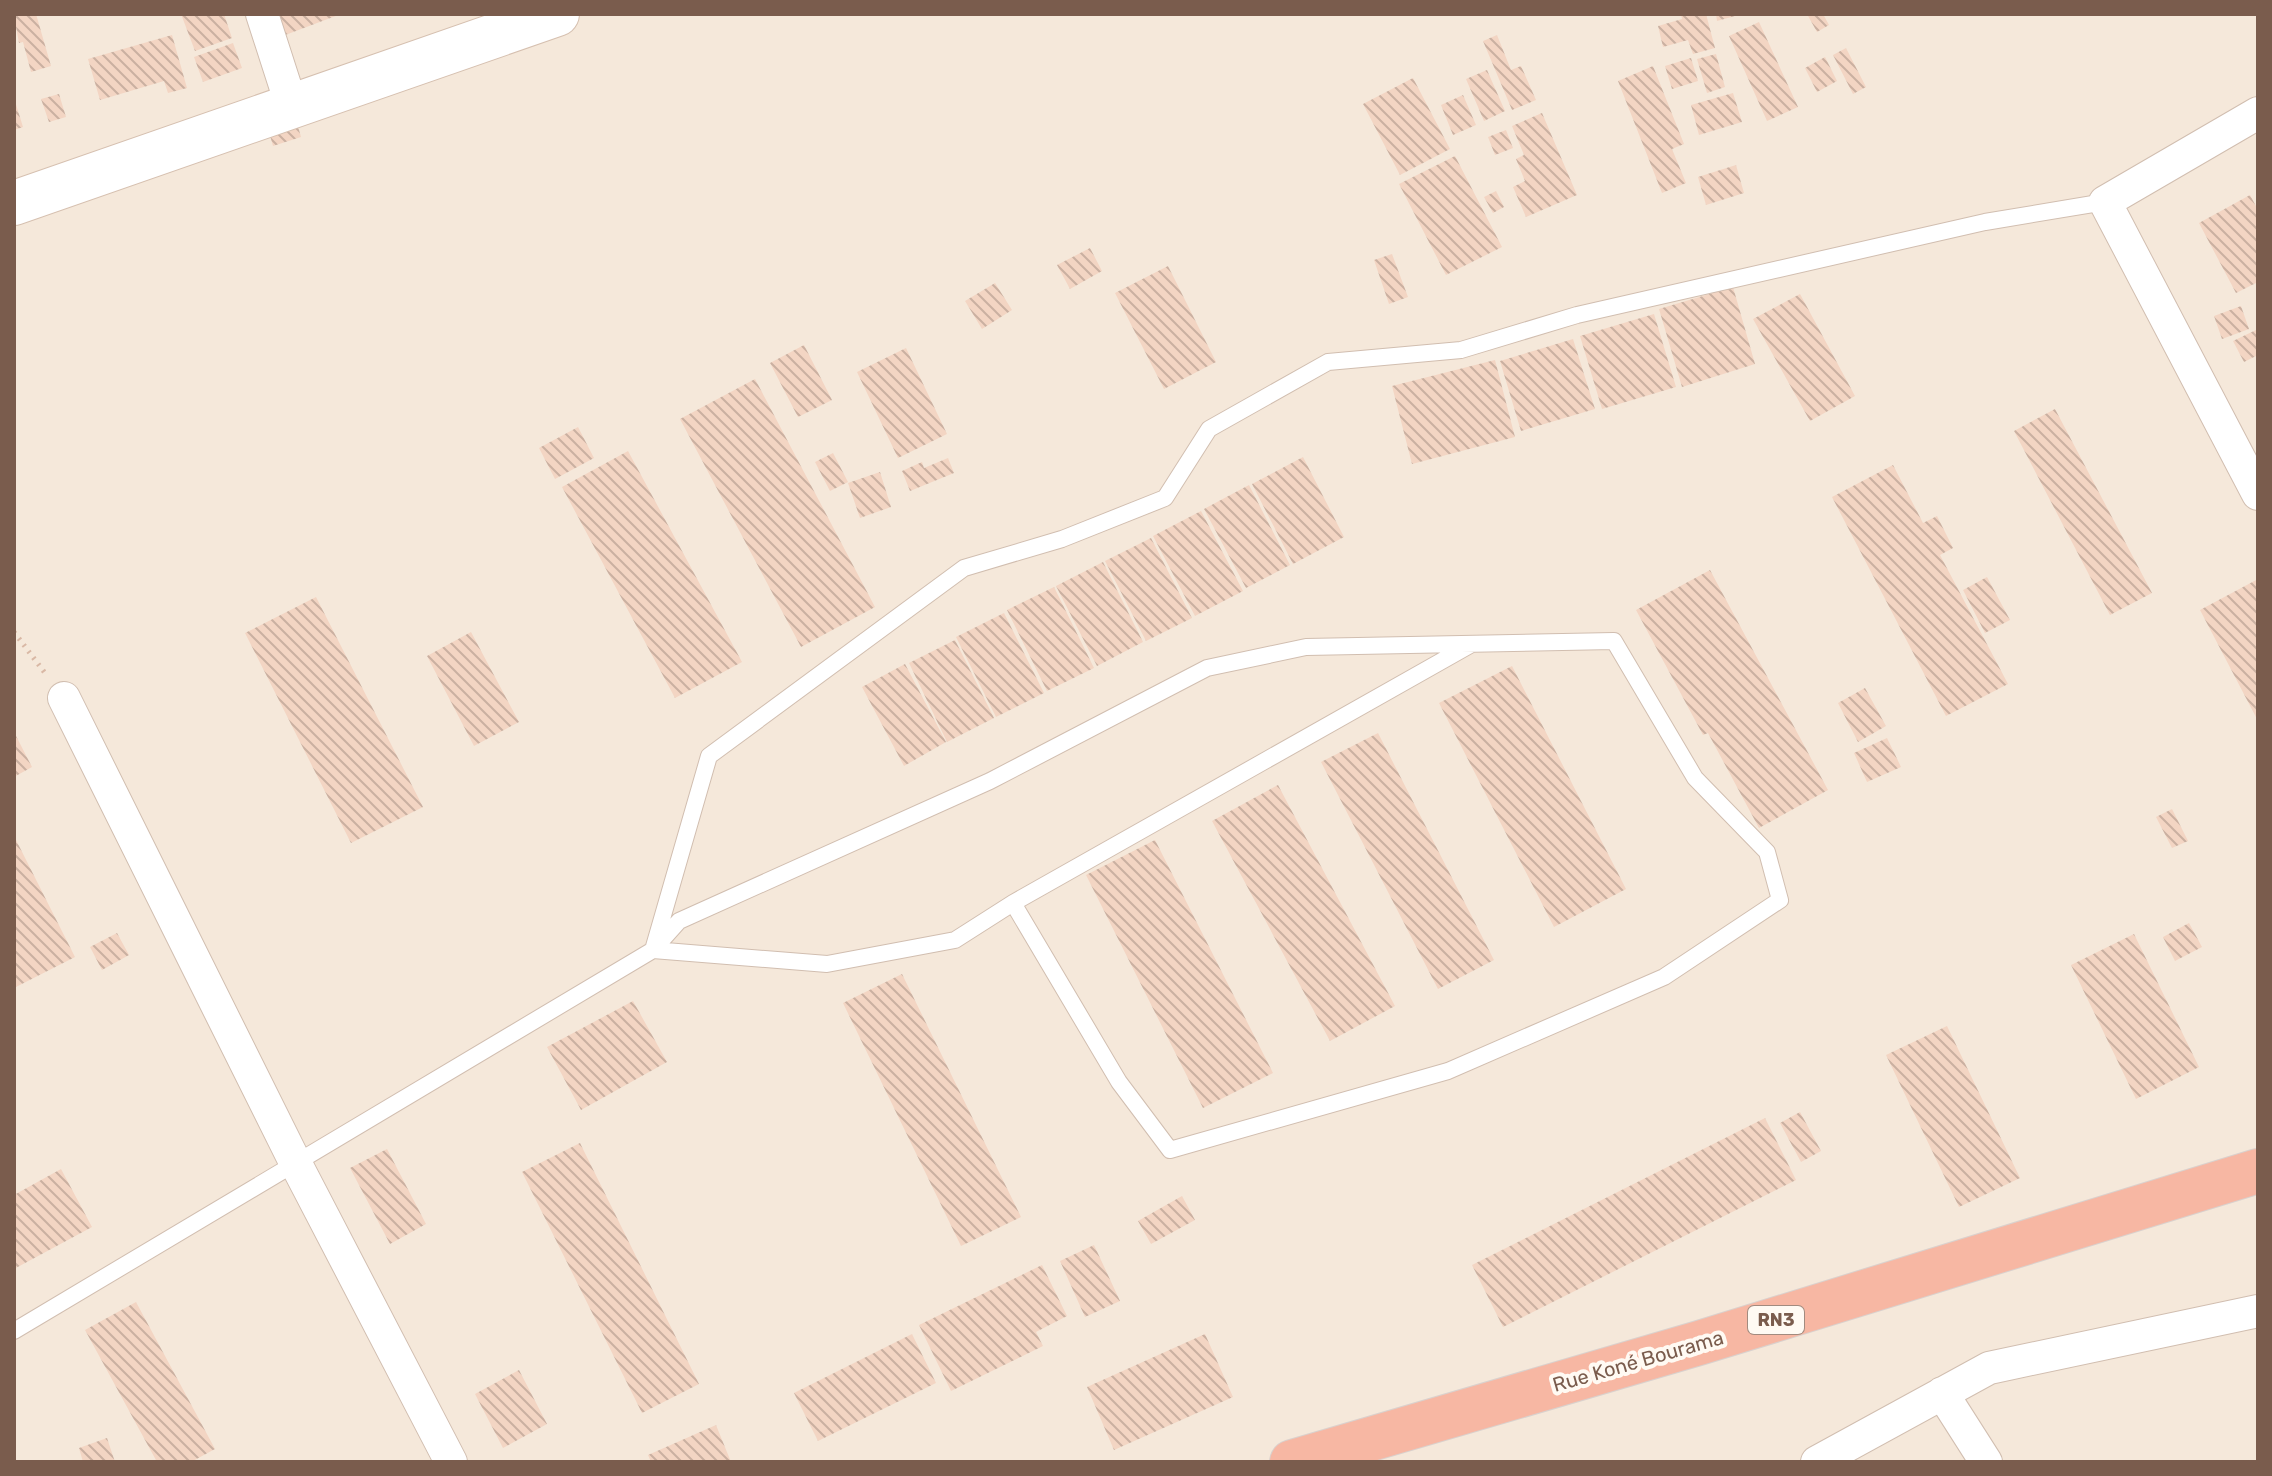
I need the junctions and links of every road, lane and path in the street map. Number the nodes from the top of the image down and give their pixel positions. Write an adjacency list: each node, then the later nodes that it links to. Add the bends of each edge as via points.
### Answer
1 (262, 14): 3 (street)
2 (557, 14): 3 (street)
3 (291, 104): 6 (street)
4 (2258, 113): 5 (street)
5 (2105, 202): 7 (street); 12 (lane, via 1985,222 1607,308 1461,350 1328,362 1209,429 1165,498 1062,539 964,568 709,756)
6 (14, 203)
7 (2258, 494)
8 (14, 632): 10 (path)
9 (1472, 644): 11 (lane); 11 (lane, via 1614,641 1695,778 1767,852 1780,900 1664,977 1448,1071 1170,1150 1119,1082); 12 (lane, via 1306,647 1207,668 990,781 679,921)
10 (64, 698): 13 (street)
11 (1013, 903): 12 (lane, via 955,940 827,964)
12 (653, 950): 13 (lane)
13 (296, 1164): 16 (lane); 18 (street)
14 (2258, 1171): 19 (highway, Rue Koné Bourama / RN3)
15 (2258, 1311): 17 (street, via 1989,1368)
16 (14, 1331)
17 (1942, 1393): 20 (street); 21 (street)
18 (451, 1462)
19 (1292, 1462)
20 (1817, 1462)
21 (1986, 1462)

